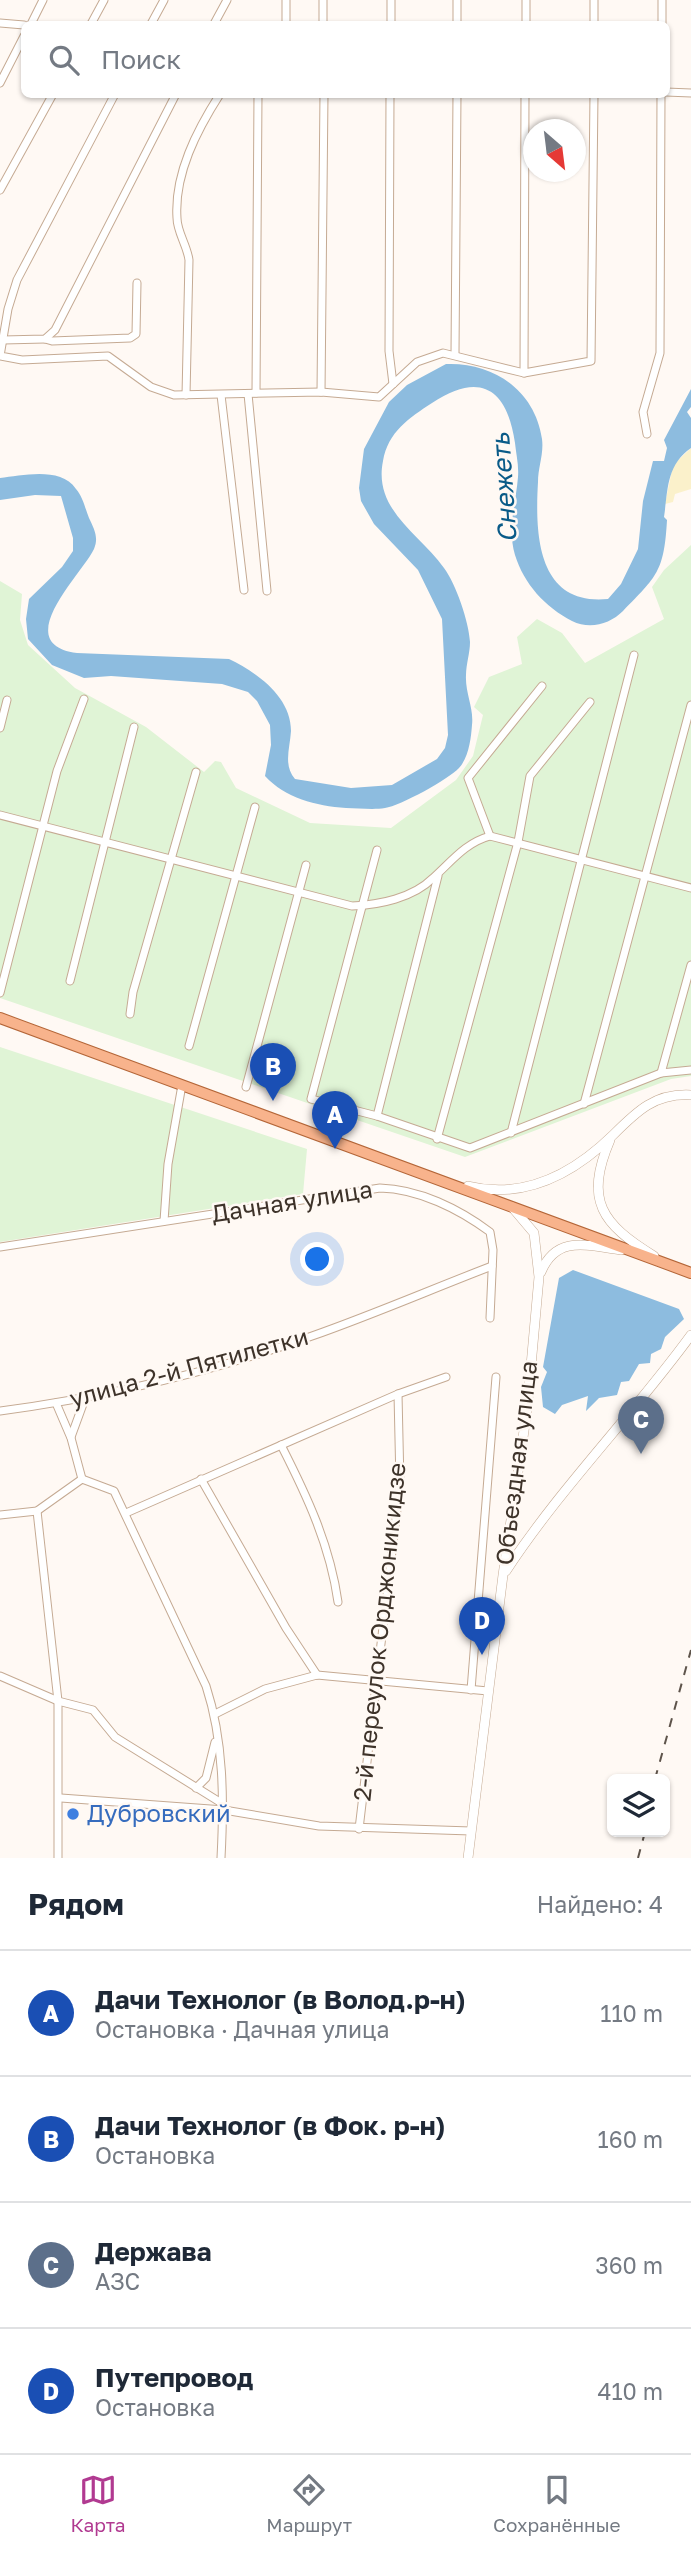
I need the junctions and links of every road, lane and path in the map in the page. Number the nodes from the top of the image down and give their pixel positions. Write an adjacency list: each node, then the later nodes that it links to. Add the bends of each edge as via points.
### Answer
1 (43, 0): 12 (street)
2 (104, 0): 13 (street)
3 (164, 0): 14 (street)
4 (227, 0): 15 (street)
5 (286, 0): 16 (street)
6 (323, 0): 17 (street)
7 (391, 0): 18 (street)
8 (457, 0): 19 (street)
9 (526, 0): 20 (street)
10 (594, 0): 21 (street)
11 (662, 0): 22 (street)
12 (32, 21)
13 (93, 21)
14 (153, 21)
15 (216, 21)
16 (286, 21)
17 (323, 21)
18 (391, 21)
19 (457, 21)
20 (526, 21)
21 (594, 21)
22 (662, 21)
23 (0, 23): 24 (street)
24 (21, 25)
25 (21, 42): 26 (street)
26 (0, 83)
27 (670, 92): 28 (street)
28 (691, 93)
29 (51, 98): 40 (street)
30 (112, 98): 43 (street, via 17,281)
31 (174, 98): 42 (street, via 55,330)
32 (218, 98): 50 (street, via 181,178 178,202 177,222 189,260)
33 (258, 98): 48 (street)
34 (324, 98): 47 (street)
35 (390, 98): 46 (street, via 389,351)
36 (457, 98): 44 (street)
37 (526, 98): 45 (street)
38 (594, 98): 45 (street, via 591,361)
39 (661, 98): 51 (street, via 660,353 643,412)
40 (0, 190)
41 (137, 283): 42 (street, via 136,334 130,338)
42 (44, 339): 43 (street)
43 (3, 340): 50 (street, via 0,356 22,360 108,356 151,387)
44 (456, 354): 45 (street); 46 (street, via 443,353 417,362)
45 (524, 373)
46 (393, 384): 47 (street, via 379,397)
47 (321, 392): 48 (street)
48 (252, 393): 49 (street); 53 (street)
49 (221, 394): 50 (street); 52 (street)
50 (186, 395)
51 (647, 433)
52 (244, 590)
53 (267, 591)
54 (634, 654): 70 (street)
55 (542, 686): 66 (street, via 468,778)
56 (84, 699): 65 (street)
57 (7, 700): 61 (street)
58 (590, 702): 67 (street, via 530,776)
59 (691, 705): 74 (street)
60 (134, 727): 68 (street)
61 (0, 728)
62 (196, 772): 71 (street)
63 (255, 807): 75 (street)
64 (0, 815): 65 (street)
65 (42, 826): 68 (street); 81 (street)
66 (490, 836): 67 (street); 73 (street, via 476,840)
67 (518, 842): 70 (street); 94 (street)
68 (107, 843): 71 (street); 80 (street)
69 (377, 850): 78 (street)
70 (582, 859): 74 (street); 92 (street)
71 (171, 861): 75 (street); 82 (street)
72 (306, 865): 77 (street)
73 (439, 873): 78 (street, via 402,896); 91 (street)
74 (645, 876): 76 (street); 90 (street)
75 (236, 877): 77 (street); 84 (street)
76 (691, 888)
77 (300, 893): 78 (street); 88 (street)
78 (364, 906): 91 (street, via 312,1099)
79 (691, 965): 86 (street)
80 (70, 981)
81 (0, 993)
82 (130, 1014)
83 (0, 1018): 87 (main road)
84 (188, 1046)
85 (691, 1070): 86 (street)
86 (661, 1073): 90 (street)
87 (182, 1084): 95 (main road); 97 (street)
88 (246, 1087)
89 (691, 1095): 93 (street, via 662,1097 647,1104)
90 (584, 1104): 92 (street)
91 (377, 1116): 94 (street)
92 (511, 1133): 94 (street, via 470,1148)
93 (612, 1135): 95 (street, via 578,1165 547,1182 502,1191); 100 (street, via 598,1173 601,1209 615,1229)
94 (437, 1139)
95 (449, 1182): 96 (main road)
96 (509, 1203): 99 (main road); 103 (street, Объездная улица, via 534,1233)
97 (164, 1221): 98 (street, Дачная улица); 101 (street, Дачная улица, via 401,1188 466,1214 490,1232)
98 (0, 1247)
99 (635, 1252): 100 (main road); 103 (street, via 561,1247 546,1259)
100 (669, 1265): 102 (main road)
101 (492, 1266): 104 (street, Дачная улица); 109 (street, улица 2-й Пятилетки, via 312,1336 220,1365)
102 (688, 1272)
103 (538, 1277): 119 (street, Объездная улица, via 527,1410)
104 (490, 1318)
105 (691, 1335): 120 (street)
106 (446, 1377): 108 (street)
107 (496, 1377): 126 (street)
108 (398, 1394): 113 (street); 125 (street, 2-й переулок Орджоникидзе, via 400,1484)
109 (86, 1396): 110 (street, улица 2-й Пятилетки); 112 (street)
110 (55, 1404): 111 (street, улица 2-й Пятилетки); 112 (street)
111 (0, 1411)
112 (71, 1438): 114 (street)
113 (281, 1445): 115 (street); 122 (street, via 317,1517 334,1570)
114 (82, 1479): 116 (street); 117 (street, via 114,1491)
115 (201, 1479): 117 (street); 123 (street)
116 (37, 1511): 118 (street); 128 (street)
117 (126, 1513): 129 (street)
118 (0, 1515)
119 (509, 1542): 120 (street); 121 (street, Объездная улица)
120 (522, 1546): 121 (street)
121 (503, 1575): 127 (street, Объездная улица)
122 (338, 1602)
123 (317, 1675): 125 (street); 129 (street, via 265,1689)
124 (0, 1676): 128 (street)
125 (376, 1679): 126 (street); 134 (street, 2-й переулок Орджоникидзе)
126 (471, 1689): 127 (street)
127 (488, 1691): 135 (street, Объездная улица)
128 (58, 1701): 131 (street, via 93,1710 115,1737); 132 (street)
129 (215, 1714): 130 (street)
130 (217, 1735): 131 (street, via 206,1778); 133 (street)
131 (196, 1788): 133 (street)
132 (61, 1798): 133 (street); 136 (street)
133 (224, 1807): 134 (street, via 318,1826); 137 (street)
134 (359, 1829): 135 (street)
135 (471, 1830): 138 (street, Объездная улица)
136 (58, 1858)
137 (221, 1858)
138 (468, 1858)

